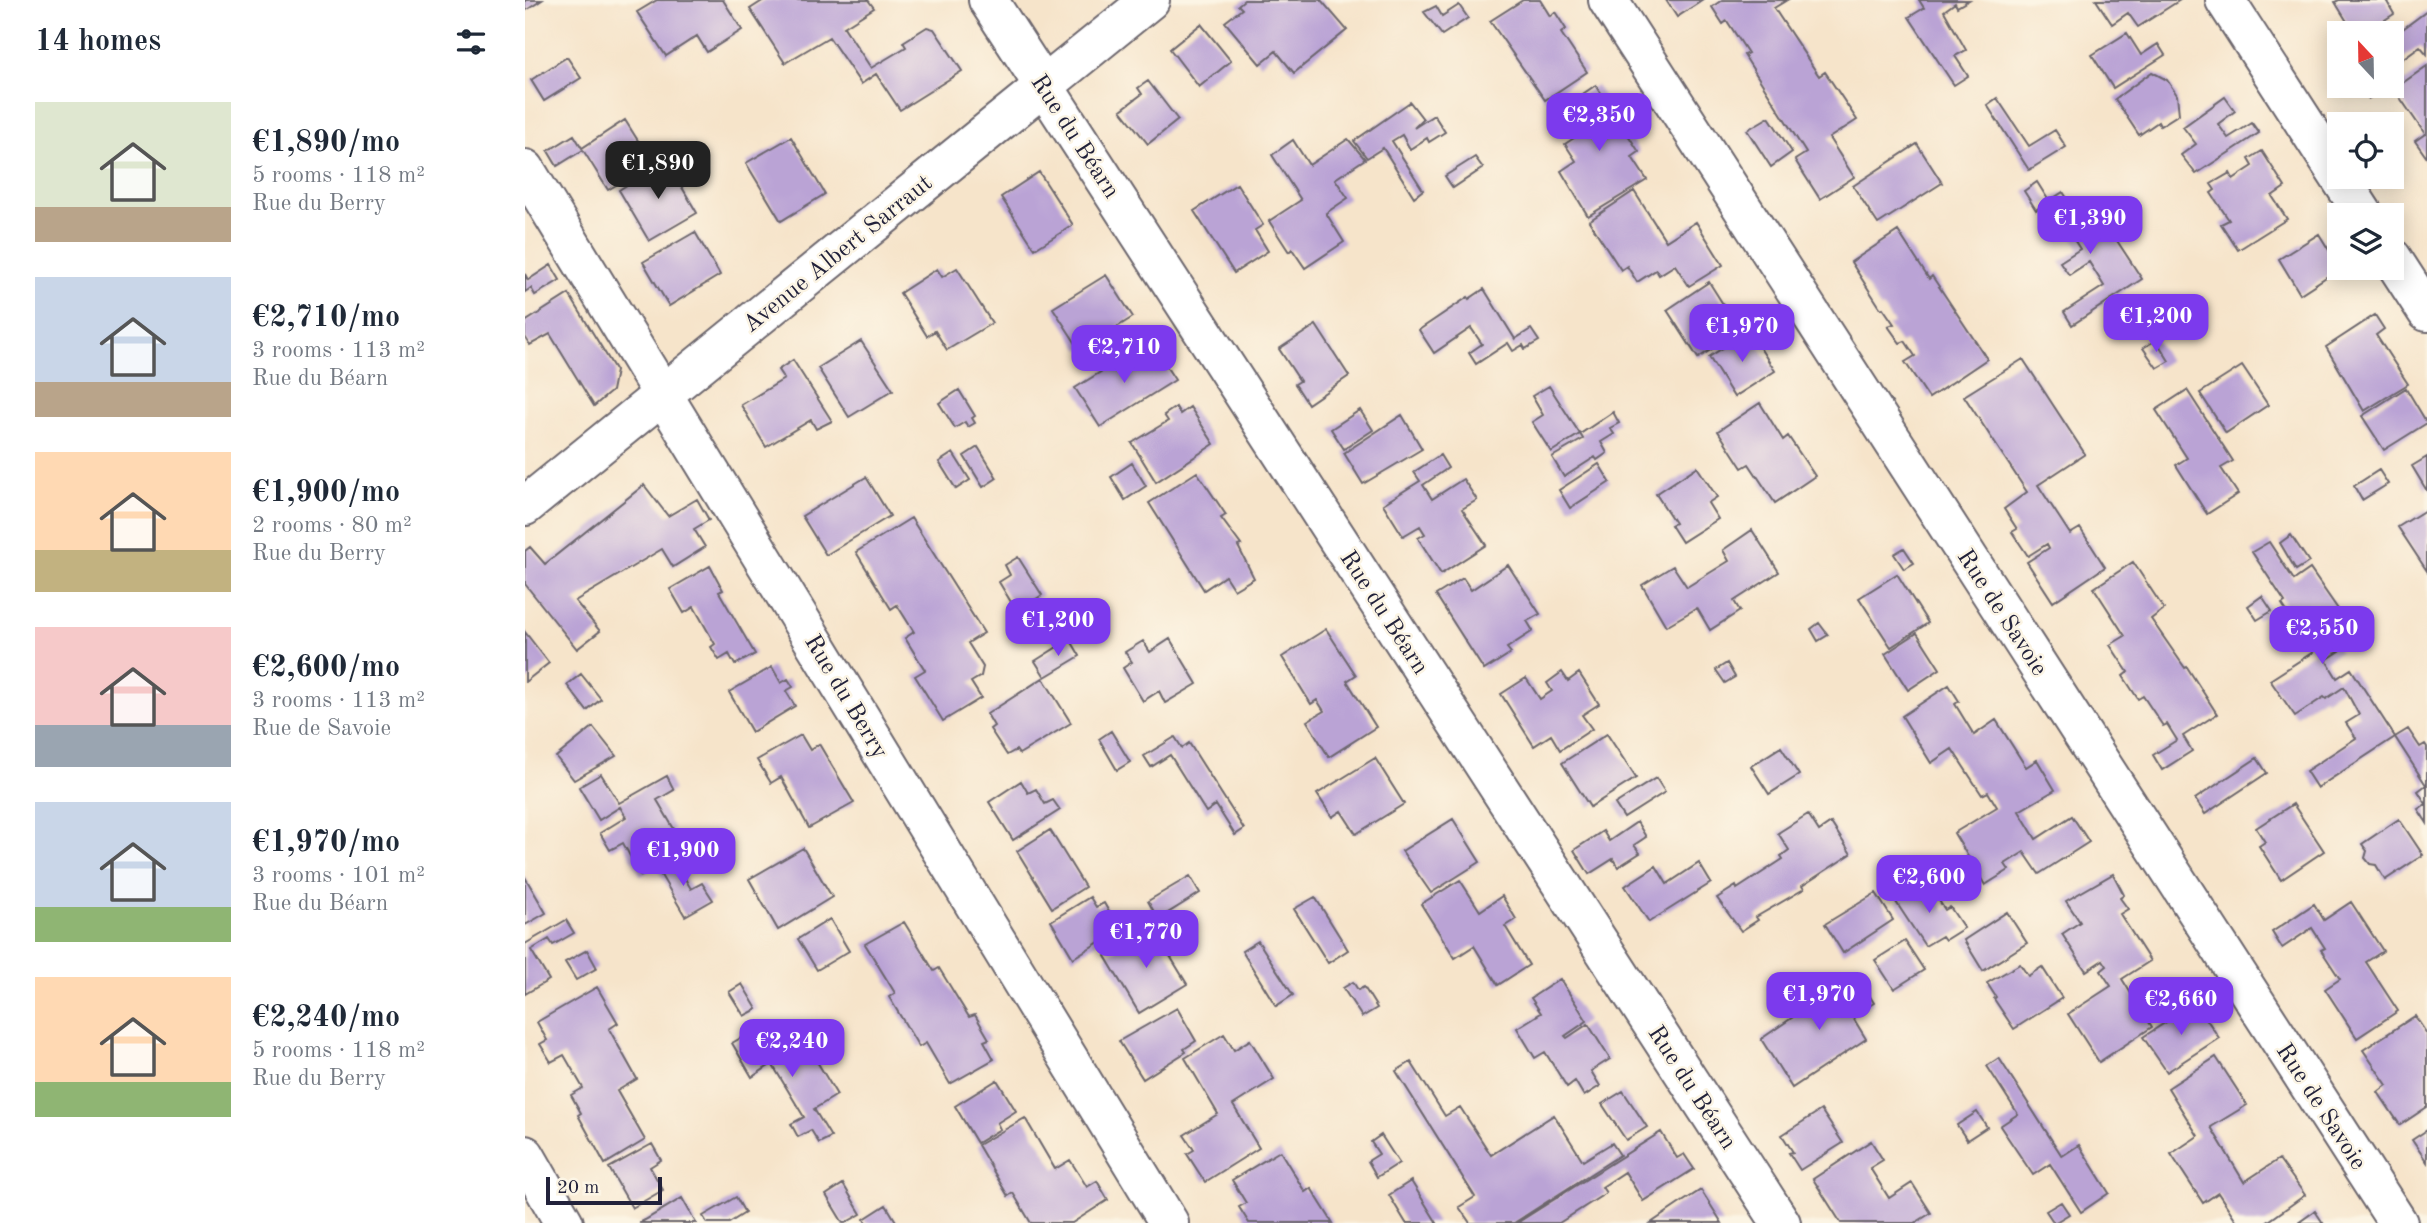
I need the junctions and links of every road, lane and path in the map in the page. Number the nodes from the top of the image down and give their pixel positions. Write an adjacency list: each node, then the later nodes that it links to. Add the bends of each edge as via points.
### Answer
1 (988, 0): 5 (street, Rue du Béarn)
2 (1150, 0): 5 (street, Avenue Albert Sarraut)
3 (1608, 0): 16 (street, Rue de Savoie)
4 (2225, 0): 7 (street)
5 (1043, 85): 10 (street, Avenue Albert Sarraut); 15 (street, Rue du Béarn)
6 (525, 169): 10 (street, Rue du Berry)
7 (2356, 203)
8 (2404, 277): 9 (street)
9 (2427, 312)
10 (663, 394): 11 (street, Avenue Albert Sarraut); 14 (street, Rue du Berry)
11 (525, 506)
12 (525, 1155): 13 (street)
13 (564, 1223)
14 (1168, 1223)
15 (1781, 1223)
16 (2398, 1223)

